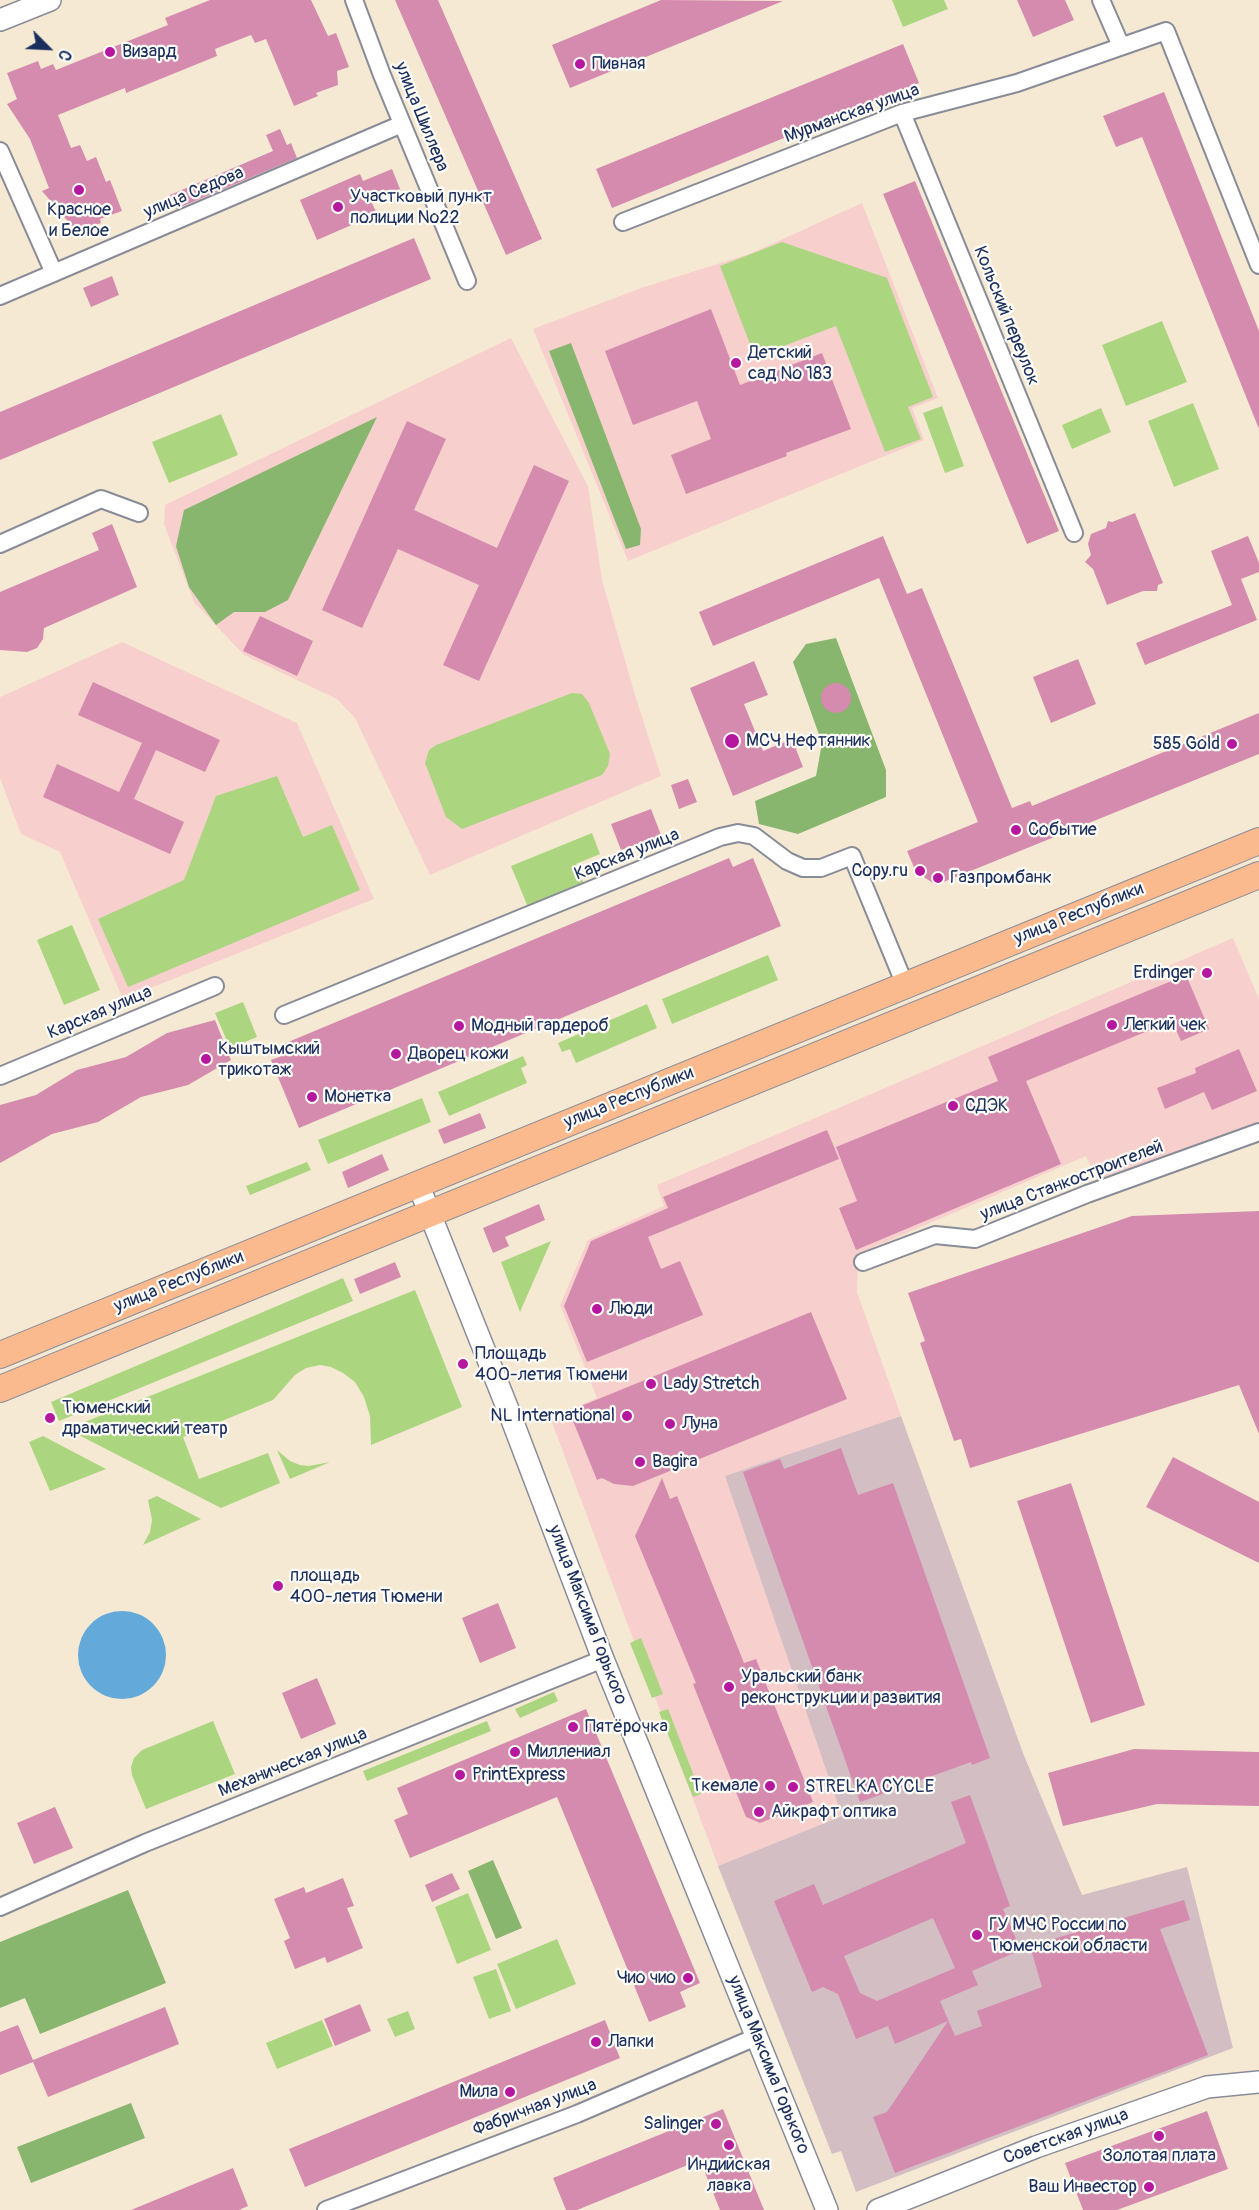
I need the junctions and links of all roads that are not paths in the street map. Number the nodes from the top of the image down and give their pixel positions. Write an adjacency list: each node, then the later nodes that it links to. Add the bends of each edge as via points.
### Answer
1 (50, 0): 4 (street)
2 (354, 0): 7 (street, улица Шиллера)
3 (1101, 0): 5 (street)
4 (0, 21)
5 (1121, 46): 6 (street, Мурманская улица, via 1017,83); 10 (street, Мурманская улица, via 1166,31)
6 (902, 113): 9 (street, Мурманская улица); 15 (street, Кольский переулок)
7 (402, 124): 11 (street, улица Седова); 12 (street, улица Шиллера)
8 (0, 151): 11 (street)
9 (623, 222)
10 (1259, 265)
11 (54, 273): 13 (street, улица Седова)
12 (467, 281)
13 (0, 296)
14 (139, 513): 16 (street, via 101,499)
15 (1074, 533)
16 (0, 544)
17 (1259, 841): 20 (main road, улица Республики)
18 (1259, 875): 25 (main road, улица Республики)
19 (215, 986): 22 (street, Карская улица)
20 (905, 986): 21 (street, Карская улица, via 852,856 822,868 803,868 754,836 738,834 720,837); 24 (main road, улица Республики)
21 (284, 1015)
22 (0, 1076)
23 (1259, 1132): 26 (street, улица Станкостроителей, via 975,1239 935,1234)
24 (418, 1184): 25 (street, улица Максима Горького); 27 (main road, улица Республики)
25 (430, 1213): 28 (main road, улица Республики); 29 (street, улица Максима Горького)
26 (863, 1262)
27 (0, 1355)
28 (0, 1389)
29 (603, 1659): 30 (street, Механическая улица, via 145,1843); 31 (street, улица Максима Горького)
30 (0, 1907)
31 (756, 2037): 33 (street, Фабричная улица, via 577,2114); 34 (street, улица Максима Горького)
32 (1259, 2082): 35 (street, Советская улица, via 1207,2087 1036,2147)
33 (326, 2210)
34 (827, 2210)
35 (878, 2210)

